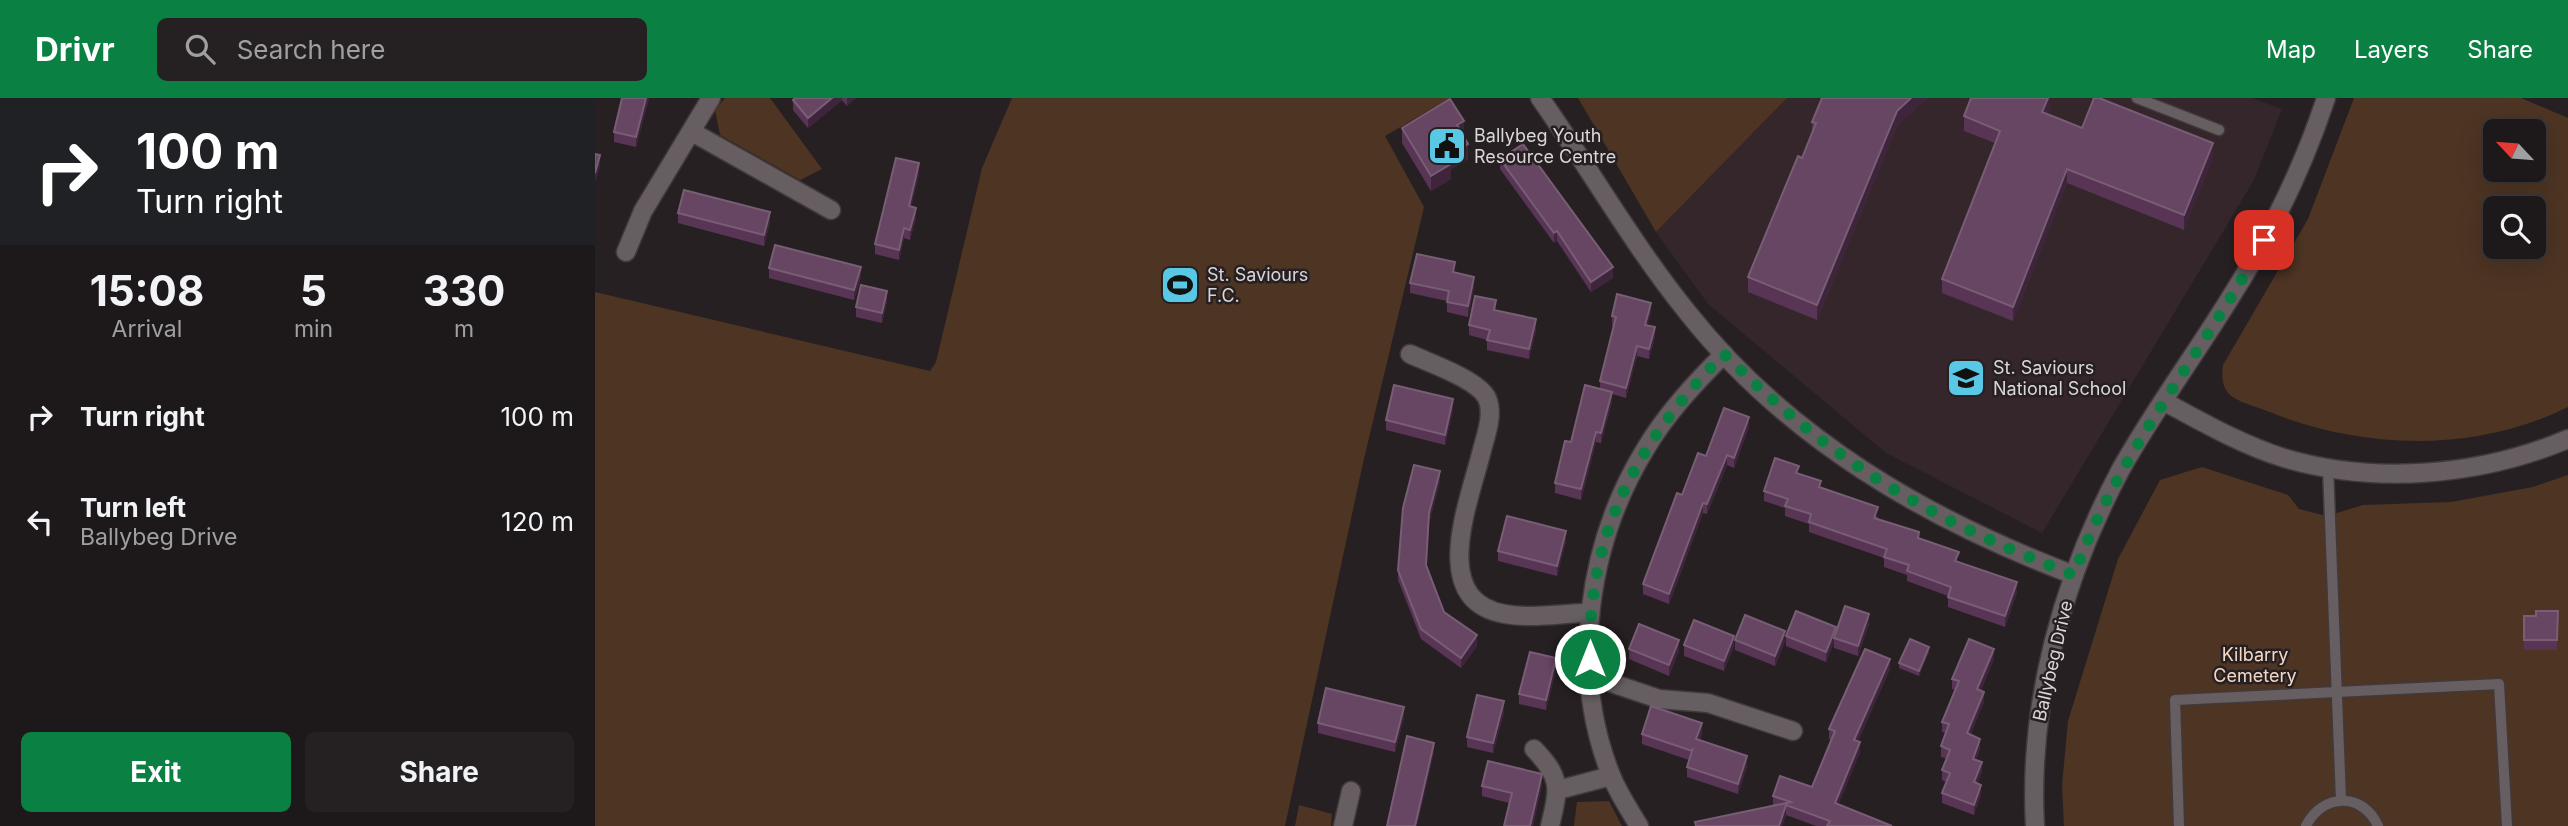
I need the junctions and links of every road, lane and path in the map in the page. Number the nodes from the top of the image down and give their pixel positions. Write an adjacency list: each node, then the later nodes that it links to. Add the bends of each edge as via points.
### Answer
1 (711, 98): 6 (street)
2 (1540, 98): 10 (street, via 1661,278)
3 (2137, 98): 5 (lane)
4 (2326, 98): 11 (street, Ballybeg Drive, via 2292,187 2261,246)
5 (2218, 130)
6 (692, 132): 7 (street); 8 (street, via 643,211)
7 (831, 209)
8 (625, 251)
9 (1410, 354): 15 (street, via 1468,381 1488,401 1488,427 1458,557 1461,580 1471,596 1487,609 1507,615)
10 (1724, 354): 14 (street, via 1797,422 1888,488 1980,537); 15 (street, via 1658,430 1622,491 1601,552)
11 (2163, 401): 13 (street, via 2259,449); 14 (street, Ballybeg Drive, via 2109,493)
12 (2568, 439): 13 (street, via 2506,460 2458,469 2390,473)
13 (2328, 468): 17 (lane)
14 (2074, 575): 27 (street, Ballybeg Drive, via 2037,722)
15 (1590, 613): 16 (street)
16 (1591, 676): 18 (street, via 1659,699 1708,704); 20 (street, via 1597,725)
17 (2336, 692): 23 (lane); 28 (lane, via 2175,700); 31 (lane, via 2499,684)
18 (1793, 731)
19 (1534, 749): 21 (street, via 1552,770)
20 (1611, 776): 21 (street); 26 (street)
21 (1558, 790): 25 (street)
22 (1351, 791): 24 (street)
23 (2341, 800): 29 (lane, via 2319,808); 30 (lane, via 2363,806)
24 (1343, 826)
25 (1550, 826)
26 (1639, 826)
27 (2035, 826)
28 (2179, 826)
29 (2306, 826)
30 (2378, 826)
31 (2507, 826)

